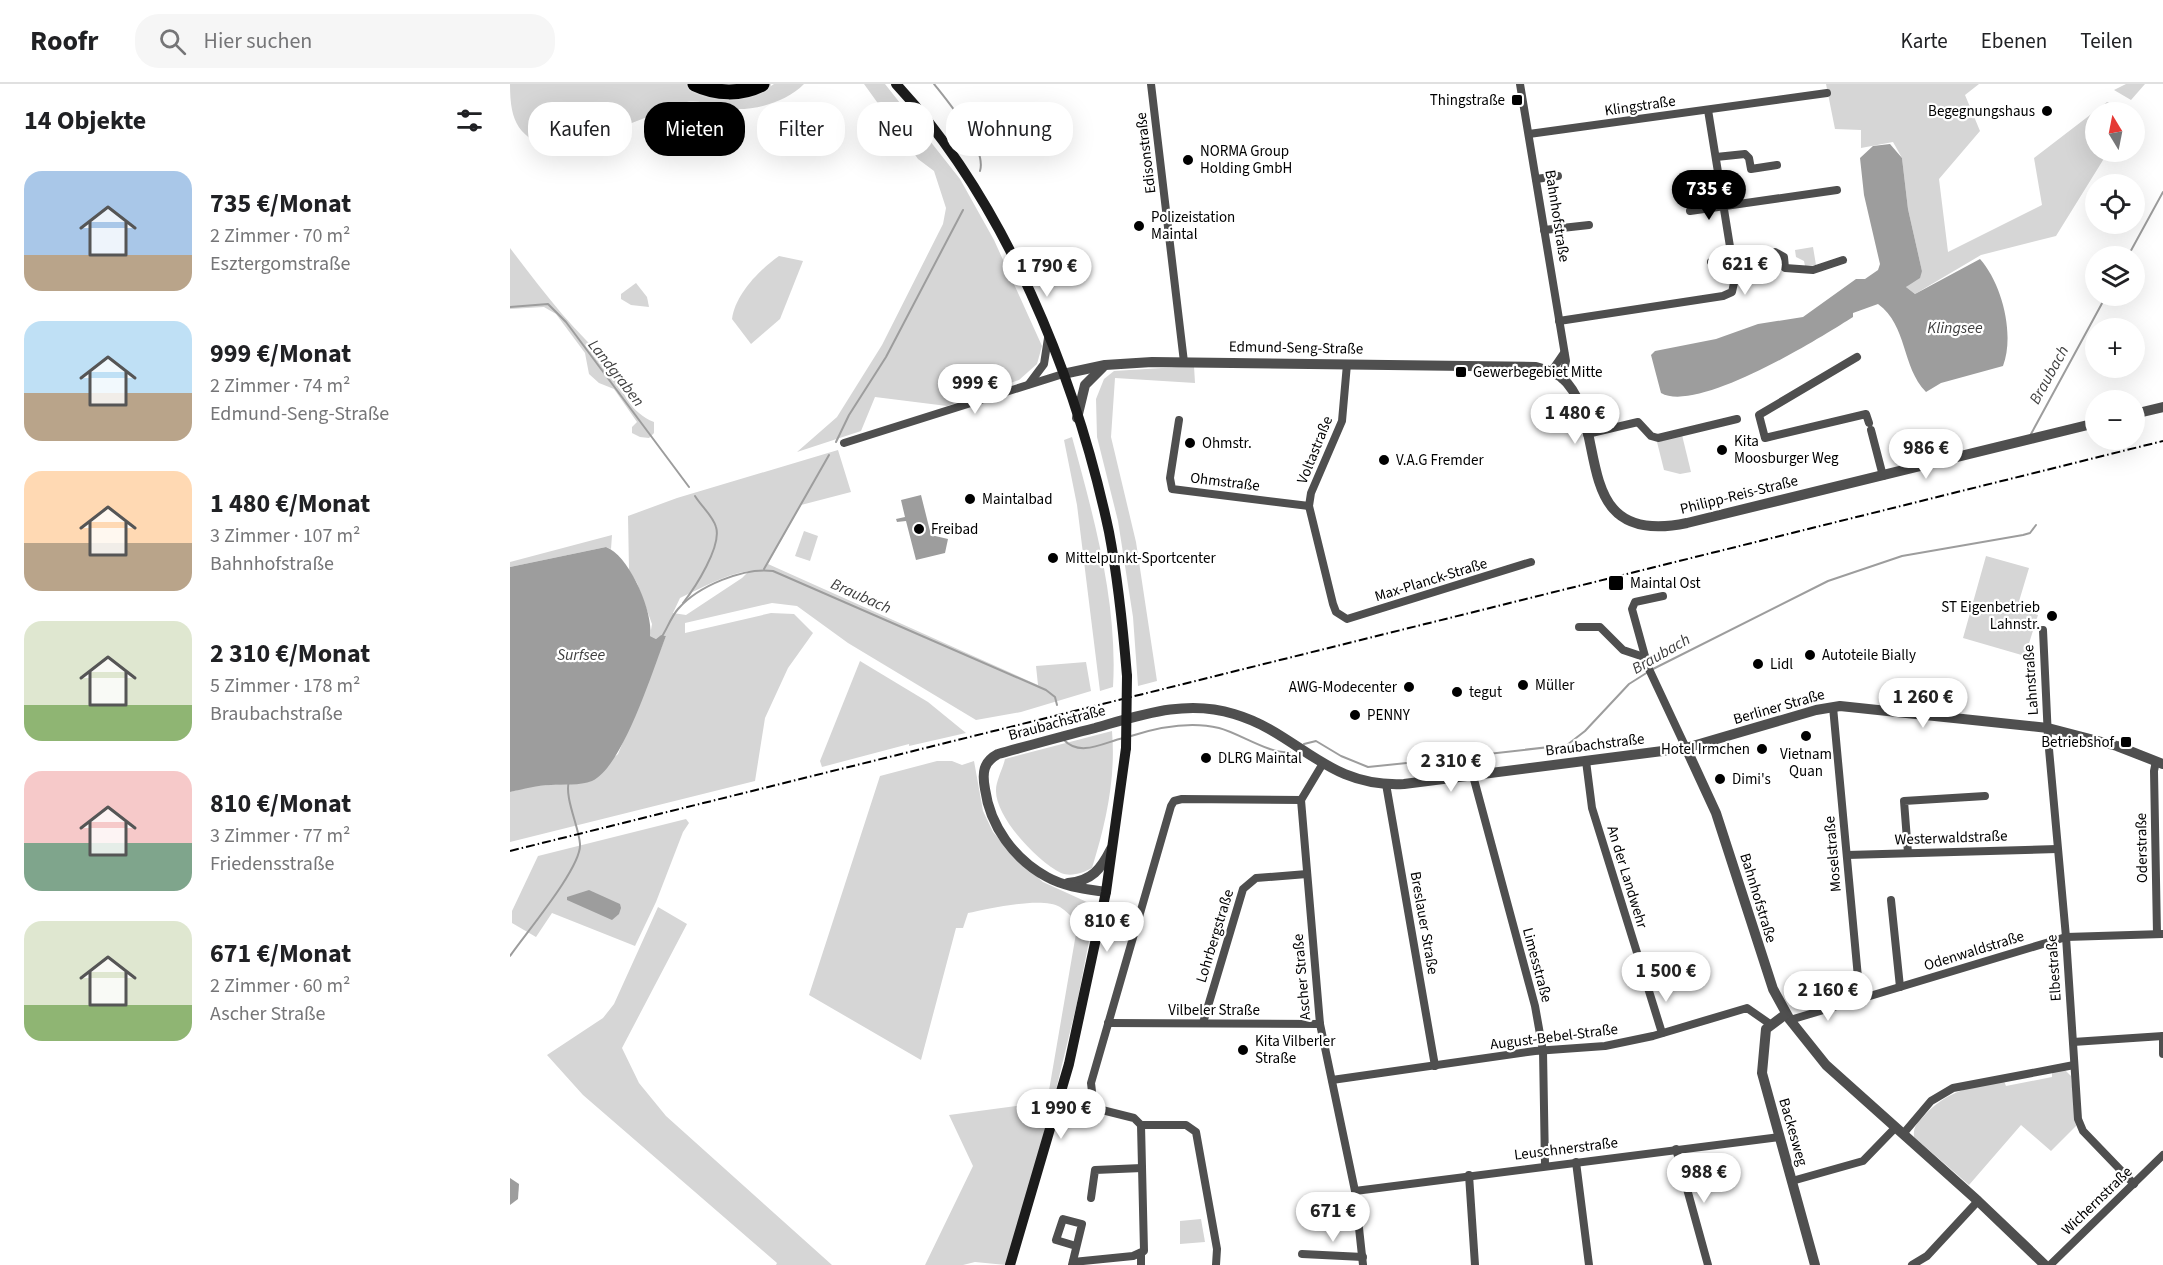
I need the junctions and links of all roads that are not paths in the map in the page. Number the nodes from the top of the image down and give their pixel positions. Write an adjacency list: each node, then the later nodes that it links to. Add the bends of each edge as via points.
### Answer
1 (695, 84): 2 (highway, via 724,92)
2 (762, 84)
3 (896, 84): 22 (main road, via 931,125 978,194)
4 (1151, 84): 25 (street, Edisonstraße)
5 (1520, 84): 8 (street, Bahnhofstraße)
6 (1827, 93): 7 (street, Klingstraße)
7 (1708, 110): 8 (street, Klingstraße); 9 (street)
8 (1529, 134): 12 (street, Bahnhofstraße)
9 (1716, 157): 10 (street, via 1745,154 1751,169); 14 (street)
10 (1778, 165)
11 (1558, 176): 12 (street)
12 (1536, 179): 17 (street, Bahnhofstraße)
13 (1837, 190): 14 (street)
14 (1724, 207): 15 (street); 18 (street)
15 (1690, 211)
16 (1590, 225): 17 (street)
17 (1544, 230): 21 (street, Bahnhofstraße)
18 (1732, 259): 19 (street, via 1775,252 1784,257 1785,268 1813,270); 20 (street); 21 (street, via 1734,289 1728,295)
19 (1843, 260)
20 (1711, 262)
21 (1559, 321): 23 (street, Bahnhofstraße)
22 (1048, 337): 29 (main road); 31 (street, via 1044,364)
23 (1564, 353): 28 (street); 30 (street, Bahnhofstraße)
24 (1857, 357): 40 (street, via 1759,415 1765,438 1866,414)
25 (1184, 362): 26 (street, Edmund-Seng-Straße); 27 (street, Edmund-Seng-Straße)
26 (1347, 364): 28 (street, Edmund-Seng-Straße, via 1526,365); 41 (street, Voltastraße, via 1342,421)
27 (1105, 365): 29 (street, Edmund-Seng-Straße); 34 (street, via 1085,385)
28 (1551, 372): 30 (street, Edmund-Seng-Straße)
29 (1063, 374): 31 (street, Edmund-Seng-Straße); 34 (main road)
30 (1562, 379): 38 (street, via 1579,407)
31 (1028, 385): 39 (street, Edmund-Seng-Straße)
32 (2163, 407): 33 (street)
33 (2145, 411)
34 (1077, 418): 59 (main road, bridge, via 1113,552 1127,676 1126,748)
35 (1737, 419): 38 (street, via 1658,438 1638,422)
36 (1179, 420): 41 (street, Ohmstraße, via 1170,478 1172,489)
37 (2085, 426): 40 (street, Philipp-Reis-Straße)
38 (1587, 434): 40 (street, Philipp-Reis-Straße, via 1606,498 1619,513 1640,524 1676,526)
39 (844, 443)
40 (1883, 476)
41 (1309, 506): 44 (street, Voltastraße, via 1333,604)
42 (1531, 562): 44 (street, Max-Planck-Straße, via 1347,619)
43 (1663, 596): 47 (street, Bahnhofstraße, via 1632,606)
44 (1339, 614)
45 (1579, 627): 47 (street, via 1600,627 1623,650)
46 (2043, 630): 49 (street, Lahnstraße)
47 (1644, 657): 51 (street, Bahnhofstraße)
48 (1833, 707): 49 (street, Berliner Straße); 51 (street, Berliner Straße); 62 (street, Moselstraße)
49 (2049, 728): 53 (street, Berliner Straße); 60 (street, Elbestraße)
50 (1465, 746): 55 (street)
51 (1686, 748): 52 (street, Braubachstraße); 71 (street, Bahnhofstraße, via 1716,813 1765,969)
52 (1586, 761): 55 (street, Braubachstraße); 76 (street, An der Landwehr, via 1592,808)
53 (2160, 762): 67 (street, Oderstraße, via 2154,771)
54 (1322, 765): 56 (street, Braubachstraße, via 1355,779); 58 (street); 64 (street, Braubachstraße, via 1256,722 1202,707 1156,711 992,757 984,768 983,781 996,825 1021,858)
55 (1471, 776): 56 (street, Braubachstraße); 79 (street, Limesstraße, via 1536,1006)
56 (1386, 784): 82 (street, Breslauer Straße)
57 (1985, 796): 61 (street, via 1904,801)
58 (1301, 800): 63 (street, Ascher Straße); 72 (street, via 1174,801)
59 (1114, 842): 64 (street, via 1103,867 1096,873 1079,882); 65 (main road)
60 (2056, 849): 61 (street, Westerwaldstraße); 68 (street, Elbestraße)
61 (1908, 853): 62 (street, Westerwaldstraße)
62 (1847, 855): 70 (street, Moselstraße)
63 (1307, 874): 73 (street, Lohrbergstraße, via 1256,878 1243,888); 74 (street, Ascher Straße)
64 (1062, 883): 65 (street, Braubachstraße)
65 (1106, 892): 103 (main road, via 1069,1064)
66 (1891, 900): 69 (street)
67 (2160, 934): 68 (street, Odenwaldstraße)
68 (2066, 937): 69 (street, Odenwaldstraße); 78 (street, Elbestraße)
69 (1900, 987): 70 (street, Odenwaldstraße)
70 (1860, 999): 71 (street, Odenwaldstraße)
71 (1788, 1017): 75 (street); 85 (street, Bahnhofstraße, via 1814,1053)
72 (1108, 1023): 73 (street, Vilbeler Straße); 84 (street, via 1091,1075 1093,1100 1098,1109 1131,1117)
73 (1203, 1023): 74 (street, Vilbeler Straße)
74 (1320, 1024): 83 (street, Ascher Straße)
75 (1770, 1024): 76 (street, August-Bebel-Straße, via 1747,1008); 86 (street, Backesweg, via 1763,1040 1761,1069)
76 (1662, 1033): 79 (street, August-Bebel-Straße, via 1605,1047)
77 (2163, 1036): 78 (street); 80 (street)
78 (2073, 1042): 81 (street, Elbestraße)
79 (1543, 1051): 82 (street, August-Bebel-Straße); 90 (street, Limesstraße)
80 (2163, 1054)
81 (2074, 1065): 85 (street, via 1953,1088 1931,1101); 94 (street, Elbestraße, via 2080,1127)
82 (1435, 1066): 83 (street, August-Bebel-Straße)
83 (1332, 1080): 95 (street, Ascher Straße)
84 (1141, 1125): 91 (street); 105 (street, via 1186,1125 1196,1132 1217,1249)
85 (1899, 1131): 93 (street, via 1863,1161); 97 (street, Bahnhofstraße)
86 (1780, 1137): 87 (street, Leuschnerstraße); 93 (street, Backesweg)
87 (1676, 1149): 89 (street, Leuschnerstraße); 108 (street)
88 (2163, 1155): 94 (street, Wichernstraße)
89 (1576, 1162): 90 (street, Leuschnerstraße); 107 (street)
90 (1545, 1166): 92 (street, Leuschnerstraße)
91 (1142, 1168): 96 (street, via 1095,1170); 99 (street)
92 (1469, 1175): 95 (street, Leuschnerstraße); 106 (street)
93 (1792, 1181): 109 (street, Backesweg)
94 (2134, 1184): 112 (street, Wichernstraße)
95 (1355, 1191): 101 (street, Ascher Straße)
96 (1091, 1198)
97 (1978, 1201): 110 (street, via 1927,1256); 111 (street, Bahnhofstraße)
98 (1076, 1246): 102 (street)
99 (1141, 1253): 102 (street); 104 (street)
100 (1302, 1254): 101 (street, Ascher Straße)
101 (1363, 1261)
102 (1072, 1264)
103 (1010, 1265)
104 (1141, 1265)
105 (1216, 1265)
106 (1475, 1265)
107 (1589, 1265)
108 (1708, 1265)
109 (1815, 1265)
110 (1912, 1265)
111 (2045, 1265)
112 (2050, 1265)

